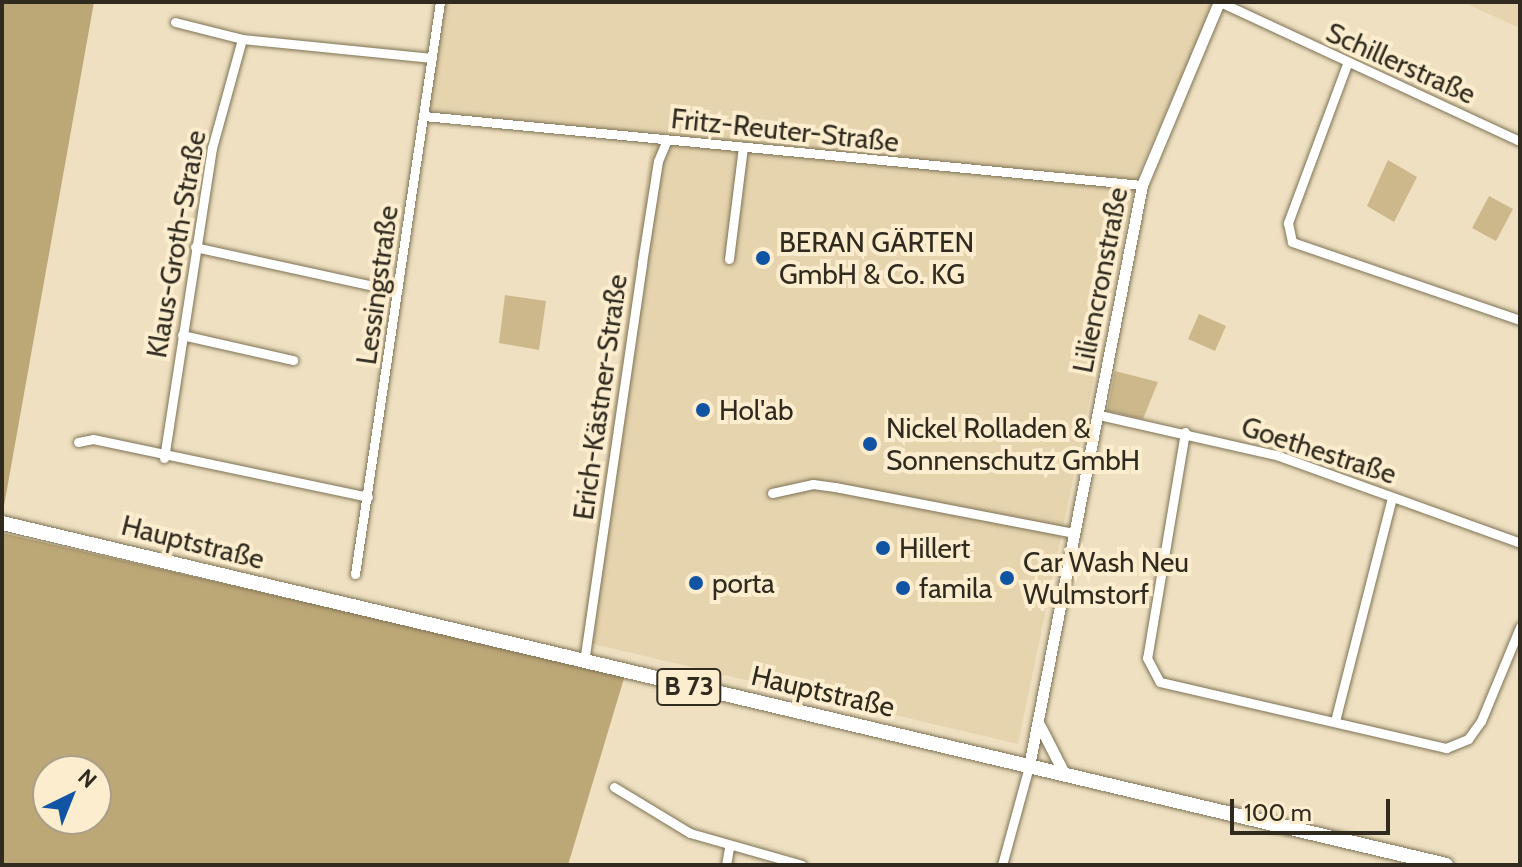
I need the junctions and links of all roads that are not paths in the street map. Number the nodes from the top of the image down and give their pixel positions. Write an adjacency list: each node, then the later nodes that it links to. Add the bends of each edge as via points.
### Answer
1 (440, 2): 5 (street, Lessingstraße)
2 (1220, 2): 6 (street, Schillerstraße); 11 (street, Liliencronstraße)
3 (175, 22): 4 (street)
4 (242, 39): 5 (street); 12 (street, Klaus-Groth-Straße, via 212,148)
5 (432, 58): 7 (street, Lessingstraße)
6 (1347, 64): 9 (street, Schillerstraße); 15 (street, via 1288,223 1292,242)
7 (424, 116): 8 (street, Fritz-Reuter-Straße); 14 (street, Lessingstraße)
8 (667, 140): 10 (street, Fritz-Reuter-Straße); 30 (street, Erich-Kästner-Straße, via 654,189)
9 (1520, 141)
10 (743, 147): 11 (street, Fritz-Reuter-Straße); 13 (street)
11 (1142, 185): 18 (street, Liliencronstraße)
12 (195, 247): 14 (street); 16 (street, Klaus-Groth-Straße)
13 (729, 259)
14 (397, 291): 23 (street, Lessingstraße)
15 (1520, 320)
16 (182, 335): 17 (street); 21 (street, Klaus-Groth-Straße)
17 (293, 360)
18 (1099, 415): 19 (street, Goethestraße); 26 (street, Liliencronstraße)
19 (1185, 432): 24 (street, Goethestraße, via 1279,456); 31 (street, via 1147,658 1160,682 1177,689)
20 (78, 442): 21 (street, via 93,439)
21 (164, 458): 23 (street)
22 (772, 493): 26 (street, via 813,484)
23 (368, 497): 28 (street, Lessingstraße)
24 (1392, 497): 27 (street, Goethestraße); 31 (street)
25 (2, 523): 30 (main road, Hauptstraße / B 73)
26 (1075, 533): 32 (street, Liliencronstraße)
27 (1520, 543)
28 (355, 574)
29 (1520, 627): 31 (street, via 1481,721 1458,744 1446,748)
30 (584, 662): 33 (main road, Hauptstraße / B 73)
31 (1335, 721)
32 (1039, 722): 33 (street, Liliencronstraße); 34 (street, via 1047,748)
33 (1029, 766): 34 (main road, Hauptstraße / B 73); 39 (street)
34 (1065, 775): 40 (main road, Hauptstraße / B 73)
35 (614, 787): 36 (street, via 690,833)
36 (729, 848): 37 (street); 38 (street)
37 (726, 865)
38 (802, 865)
39 (1002, 865)
40 (1446, 865)

